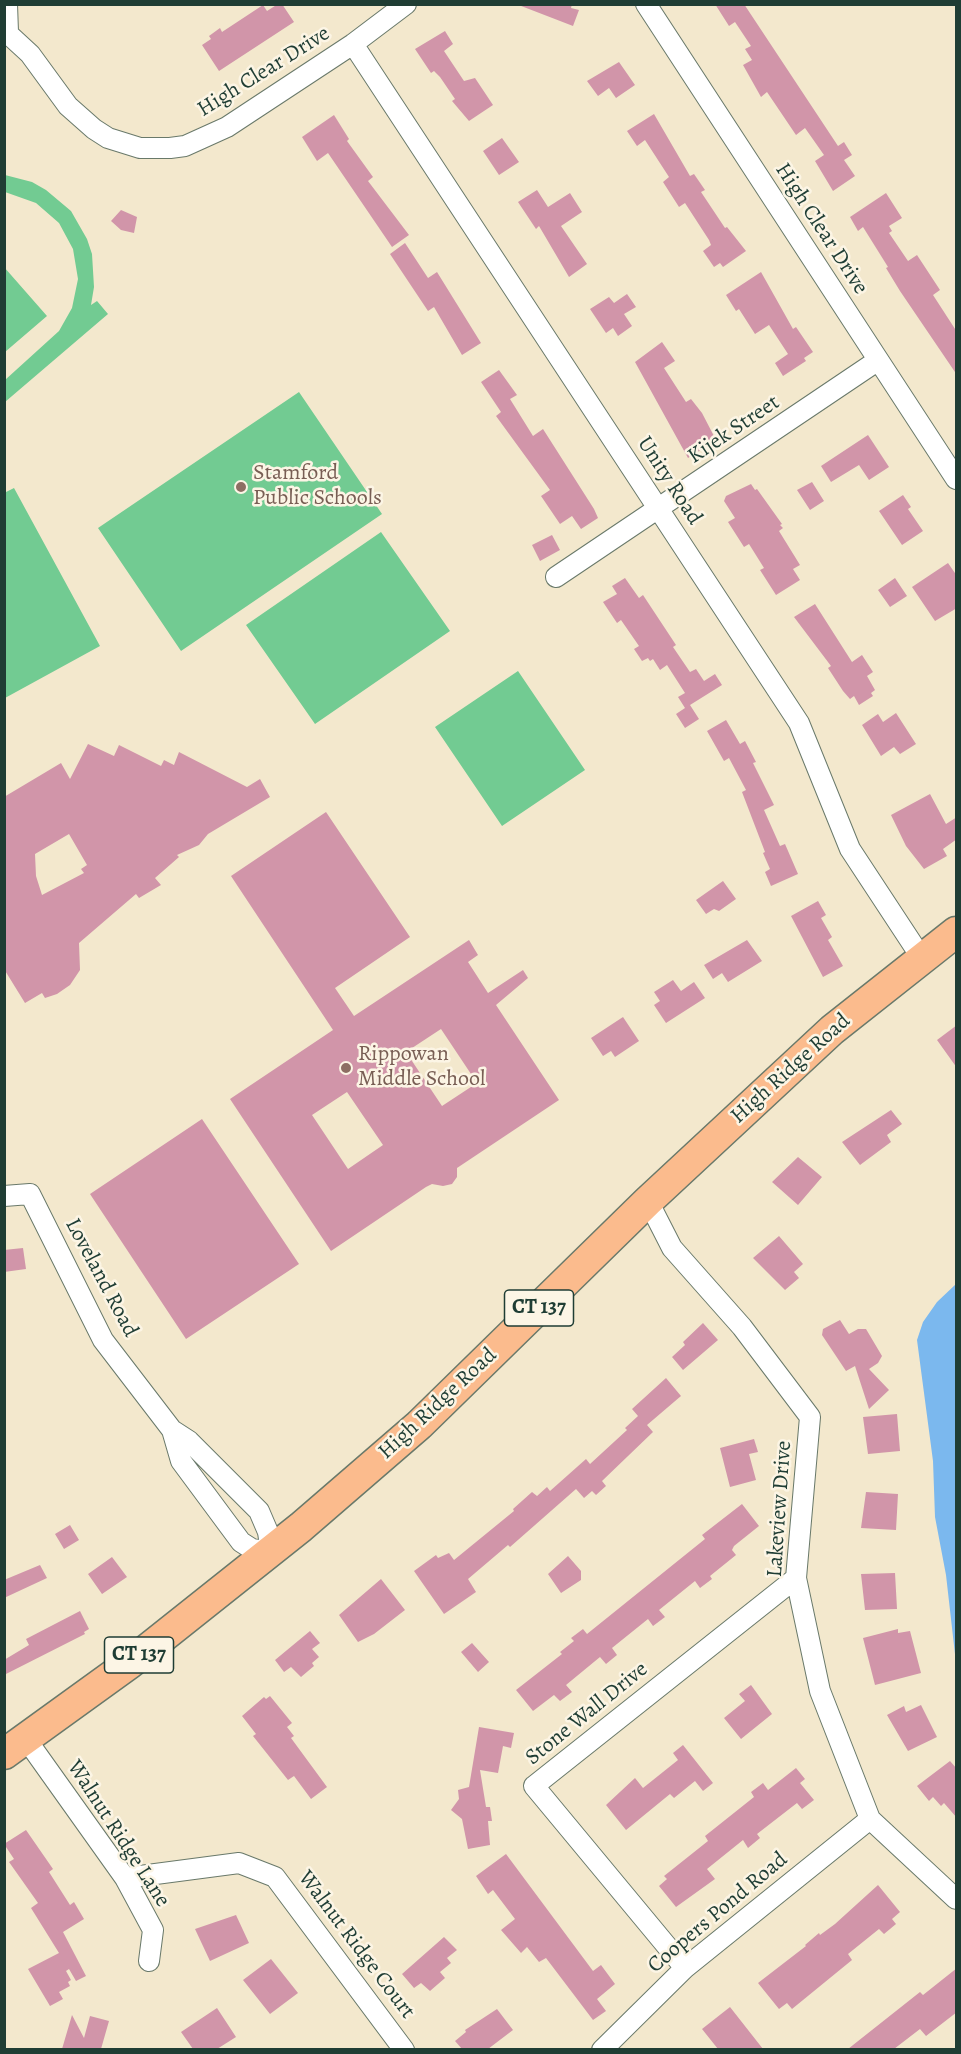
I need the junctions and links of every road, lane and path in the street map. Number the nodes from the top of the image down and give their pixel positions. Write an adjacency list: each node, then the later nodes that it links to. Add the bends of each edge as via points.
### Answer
1 (7, 4): 4 (street)
2 (406, 4): 5 (street, High Clear Drive)
3 (646, 4): 6 (street, High Clear Drive)
4 (6, 31): 5 (street, High Clear Drive, via 30,54 78,117 108,138 140,148 185,146 214,134)
5 (353, 44): 8 (street, Unity Road)
6 (878, 361): 7 (street, High Clear Drive); 8 (street, Kijek Street)
7 (957, 479)
8 (659, 510): 9 (street, Kijek Street); 11 (street, Unity Road, via 799,723 850,849)
9 (556, 577)
10 (957, 932): 11 (main road, High Ridge Road / CT 137)
11 (921, 957): 13 (main road, High Ridge Road / CT 137, via 832,1030)
12 (4, 1196): 14 (street, Loveland Road, via 30,1194 103,1340)
13 (648, 1201): 15 (main road, High Ridge Road / CT 137, via 419,1425); 16 (street, Lakeview Drive, via 672,1248 742,1327 810,1417)
14 (172, 1430): 15 (street, Loveland Road, via 189,1441 259,1511); 15 (street, Loveland Road, via 181,1461 231,1532 252,1549)
15 (271, 1552): 17 (main road, High Ridge Road / CT 137)
16 (796, 1578): 18 (street, Lakeview Drive, via 820,1691); 22 (street, Stone Wall Drive, via 534,1786)
17 (15, 1747): 19 (street, Walnut Ridge Lane)
18 (870, 1819): 20 (street, Lakeview Drive); 22 (street, Coopers Pond Road)
19 (124, 1878): 21 (street, Walnut Ridge Lane, via 153,1930); 23 (street, Walnut Ridge Court, via 239,1863 275,1877)
20 (957, 1899)
21 (149, 1961)
22 (685, 1968): 24 (street, Coopers Pond Road)
23 (404, 2049)
24 (602, 2049)

